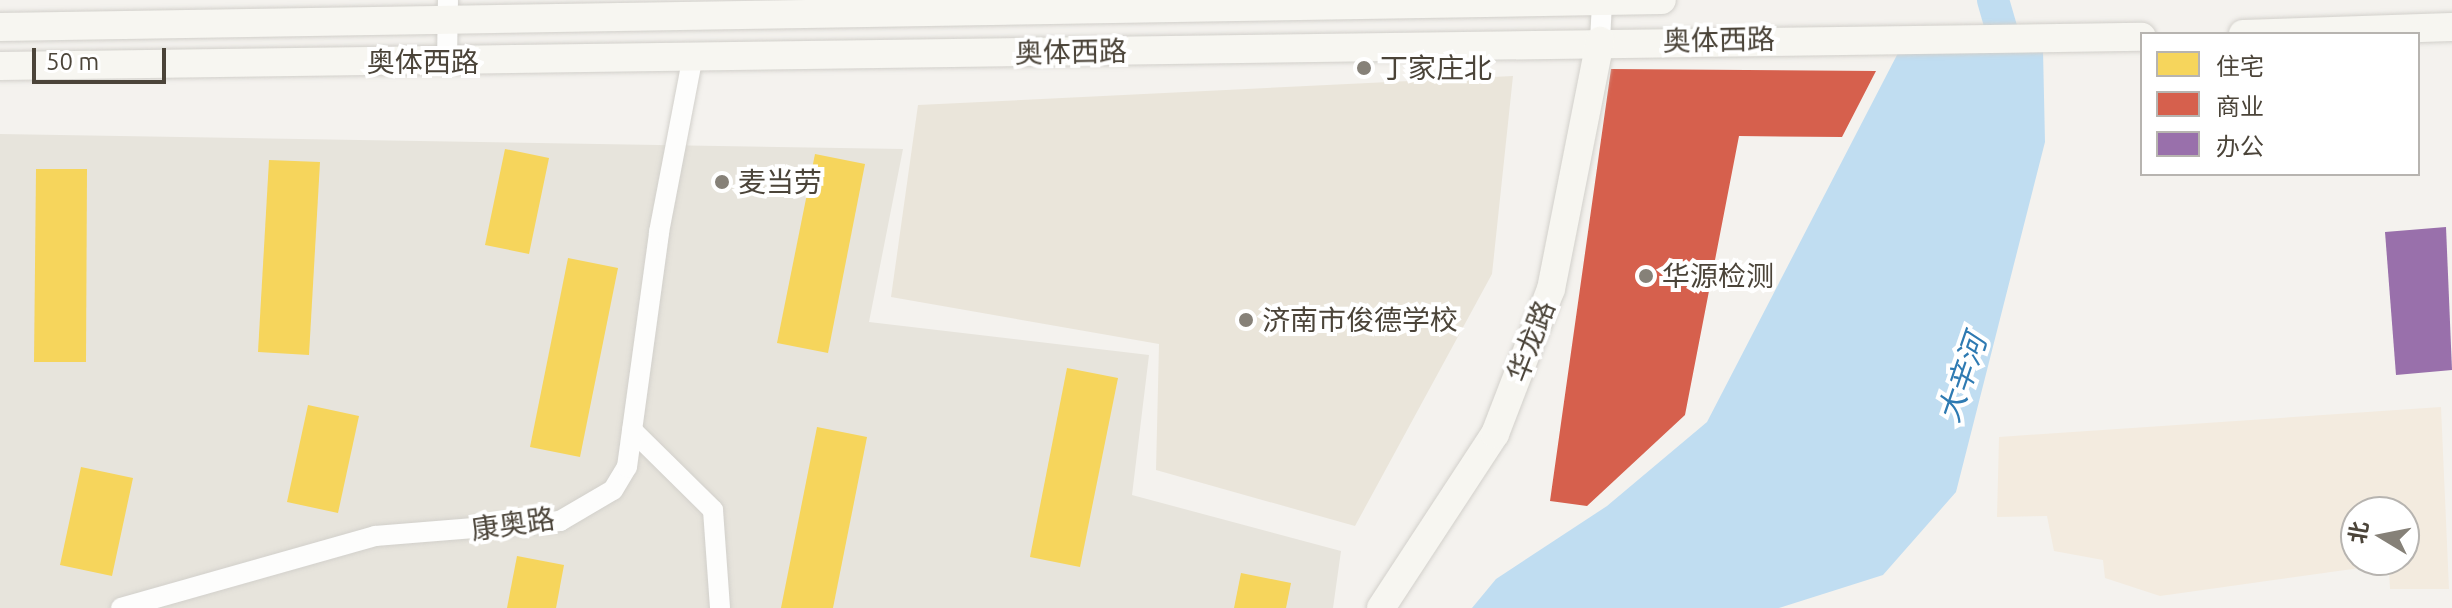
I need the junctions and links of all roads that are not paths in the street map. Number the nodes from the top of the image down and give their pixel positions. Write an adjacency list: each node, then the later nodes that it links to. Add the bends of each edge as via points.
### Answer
1 (1662, 0): 2 (main road, 奥体西路)
2 (1602, 2): 3 (main road, 奥体西路); 8 (street)
3 (447, 11): 4 (main road, 奥体西路); 10 (street)
4 (0, 27)
5 (2452, 27): 6 (main road)
6 (2303, 32)
7 (2140, 37): 8 (main road, 奥体西路)
8 (1600, 41): 9 (main road, 奥体西路); 15 (main road, 华龙路, via 1551,289 1501,420)
9 (692, 60): 10 (main road, 奥体西路); 12 (street, 康奥路)
10 (447, 62): 11 (main road, 奥体西路)
11 (0, 66)
12 (632, 430): 13 (street, 康奥路, via 627,467 613,490 560,521 375,536); 14 (street, via 713,510)
13 (121, 608)
14 (720, 608)
15 (1381, 608)

